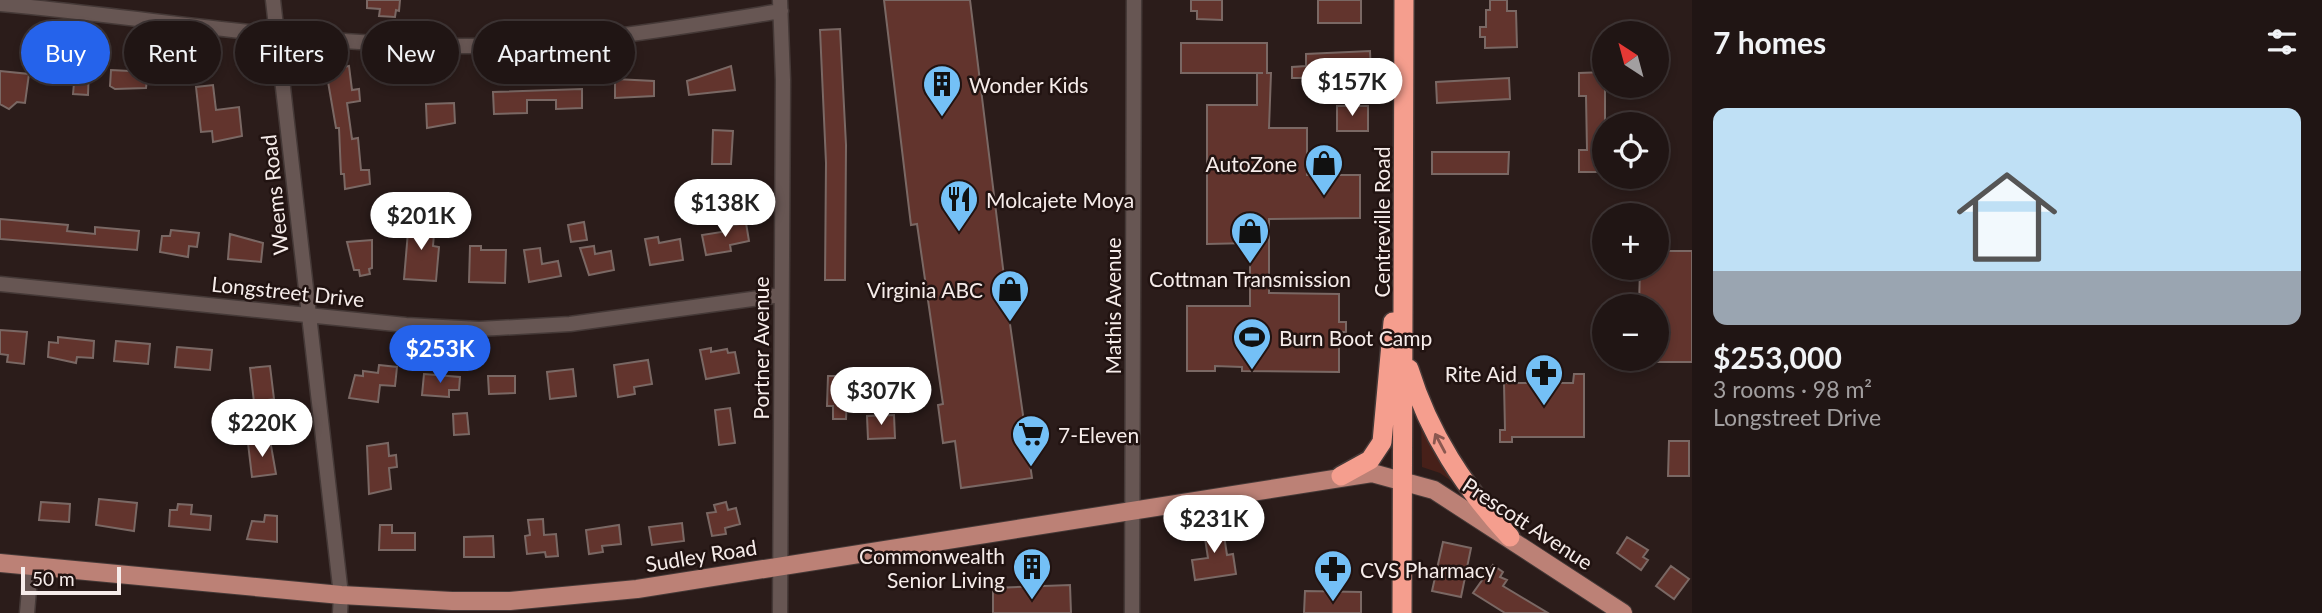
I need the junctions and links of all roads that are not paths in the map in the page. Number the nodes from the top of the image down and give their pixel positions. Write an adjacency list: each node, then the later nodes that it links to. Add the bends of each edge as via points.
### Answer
1 (273, 0): 6 (street, Weems Road)
2 (1134, 0): 17 (street, Mathis Avenue)
3 (1404, 0): 12 (highway, Centreville Road)
4 (0, 5): 7 (street)
5 (781, 5): 8 (street, via 518,44); 11 (street, Portner Avenue)
6 (276, 21)
7 (235, 30)
8 (348, 40)
9 (283, 84): 13 (street, Weems Road)
10 (0, 284): 13 (street, Longstreet Drive)
11 (781, 295): 13 (street, Longstreet Drive, via 570,324 479,329); 21 (street, Portner Avenue)
12 (1404, 295): 14 (highway, Centreville Road); 15 (highway, via 1391,326 1382,442 1370,460)
13 (308, 314): 22 (street, Weems Road)
14 (1404, 352): 16 (highway, Centreville Road); 18 (highway, one-way to 14, via 1446,455 1421,403)
15 (1341, 476): 16 (main road, Sudley Road, via 1372,473); 17 (main road, Sudley Road)
16 (1403, 480): 18 (main road, Prescott Avenue, via 1434,490); 28 (highway, Centreville Road)
17 (1133, 509): 21 (main road, Sudley Road); 27 (street, Mathis Avenue)
18 (1510, 537): 29 (main road, Prescott Avenue)
19 (0, 563): 20 (main road, Sudley Road)
20 (31, 566): 22 (main road, Sudley Road); 24 (street)
21 (780, 566): 23 (main road, Sudley Road); 26 (street, Portner Avenue)
22 (341, 595): 23 (main road, Sudley Road); 25 (street, Weems Road)
23 (510, 607)
24 (27, 613)
25 (340, 613)
26 (780, 613)
27 (1132, 613)
28 (1402, 613)
29 (1623, 613)

